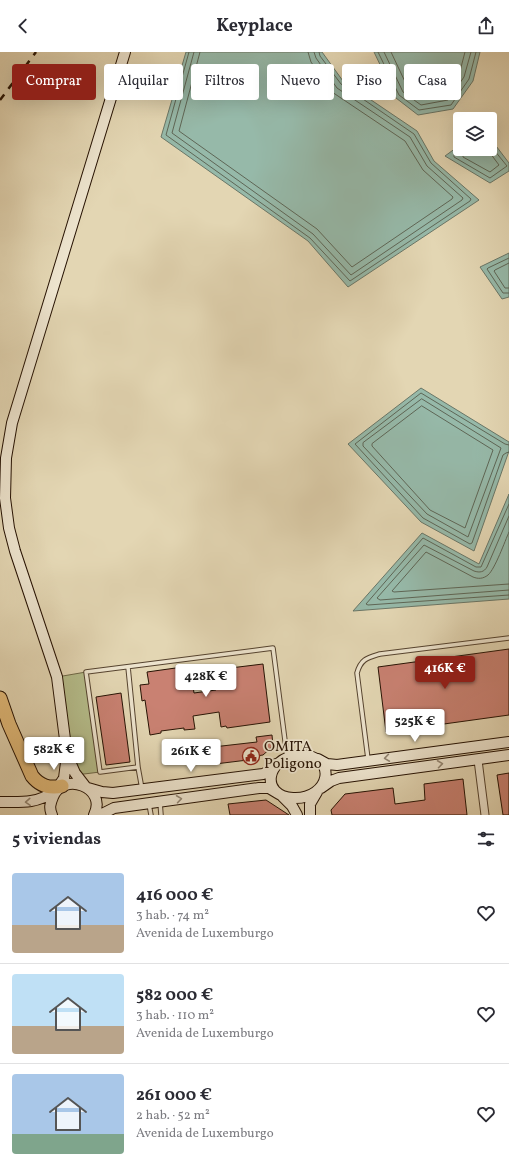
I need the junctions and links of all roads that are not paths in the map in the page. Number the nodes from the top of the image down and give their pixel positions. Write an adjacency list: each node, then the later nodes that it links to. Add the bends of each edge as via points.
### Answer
1 (125, 52): 7 (main road, via 12,423 6,458 9,528 57,677)
2 (509, 638): 11 (lane, via 380,654 366,658 357,673)
3 (128, 667): 9 (lane, via 273,648); 14 (lane); 14 (lane, via 86,672 100,772)
4 (0, 698): 16 (highway, via 32,776 45,786)
5 (509, 742): 6 (main road)
6 (476, 746): 11 (main road, one-way to 11); 12 (main road)
7 (67, 755): 15 (main road, via 75,773); 16 (main road, via 64,778)
8 (509, 755): 12 (main road)
9 (287, 757): 10 (main road, via 307,755); 13 (main road)
10 (318, 759): 11 (main road, via 332,765); 18 (main road, via 326,773)
11 (368, 760)
12 (478, 760): 18 (main road, one-way to 12, via 339,778); 31 (street)
13 (276, 764): 17 (main road, via 263,774); 19 (main road, via 272,769 271,780 272,786)
14 (138, 768): 17 (lane)
15 (87, 787): 16 (main road, via 72,784); 17 (main road, via 108,793); 23 (main road)
16 (57, 789): 20 (main road, one-way to 20, via 43,799 32,802); 24 (main road, via 50,803)
17 (142, 790)
18 (319, 790): 19 (main road, via 301,798 289,798); 30 (main road, via 310,804)
19 (280, 794): 21 (main road, one-way to 19, via 262,788 269,788); 29 (main road, via 292,806)
20 (0, 802)
21 (160, 802): 22 (main road); 28 (lane)
22 (149, 803): 26 (main road, via 114,808); 27 (lane)
23 (97, 804): 25 (main road); 26 (street)
24 (52, 815)
25 (94, 815)
26 (100, 815)
27 (151, 815)
28 (160, 815)
29 (296, 815)
30 (310, 815)
31 (485, 815)

